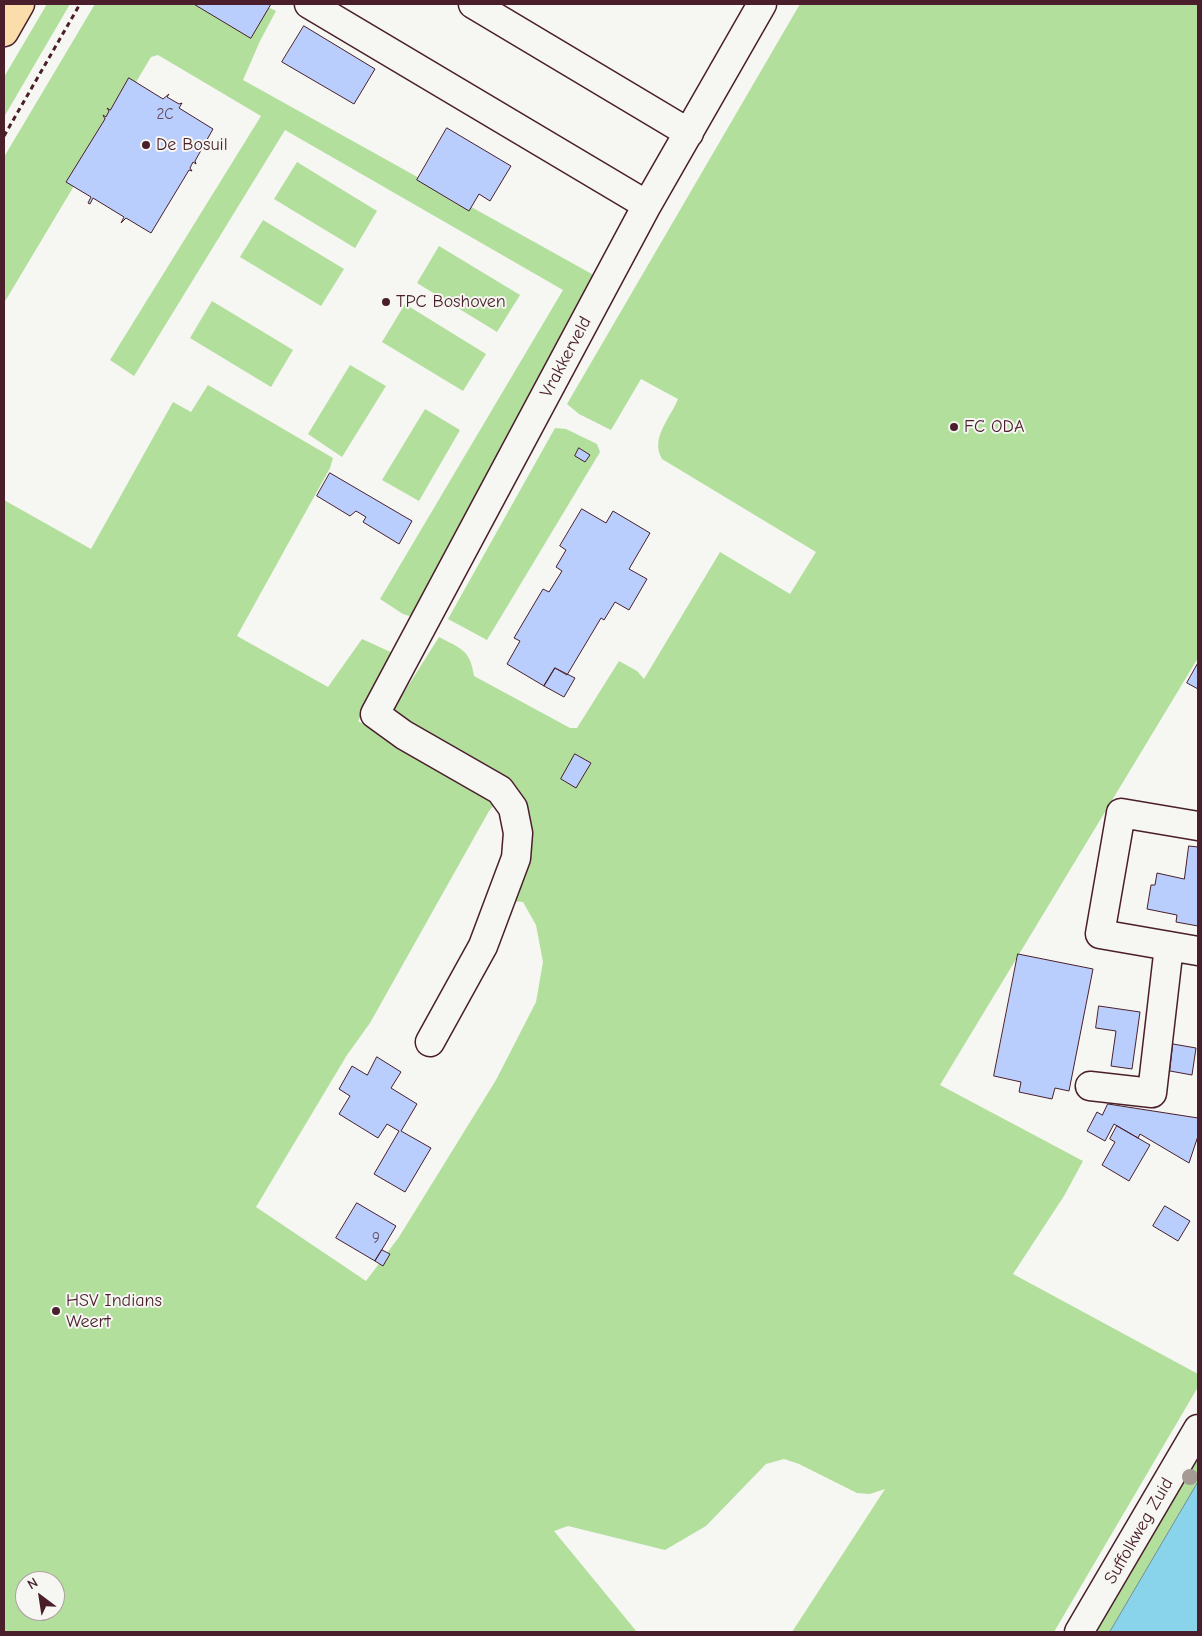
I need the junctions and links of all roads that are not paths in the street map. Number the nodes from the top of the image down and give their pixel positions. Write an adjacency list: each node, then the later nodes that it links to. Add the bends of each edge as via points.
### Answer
1 (20, 4): 5 (main road)
2 (309, 4): 7 (street)
3 (472, 4): 6 (street)
4 (762, 4): 6 (street, Vrakkerveld)
5 (4, 32)
6 (688, 134): 7 (street, Vrakkerveld)
7 (648, 205): 11 (street, Vrakkerveld, via 375,714 404,735 500,790 512,808 518,833 516,858 483,946)
8 (1198, 826): 9 (street, via 1121,813 1100,934)
9 (1169, 946): 10 (street); 12 (street, via 1152,1093)
10 (1198, 951)
11 (430, 1042)
12 (1090, 1086)
13 (1198, 1429): 14 (street, Suffolkweg Zuid)
14 (1079, 1632)

